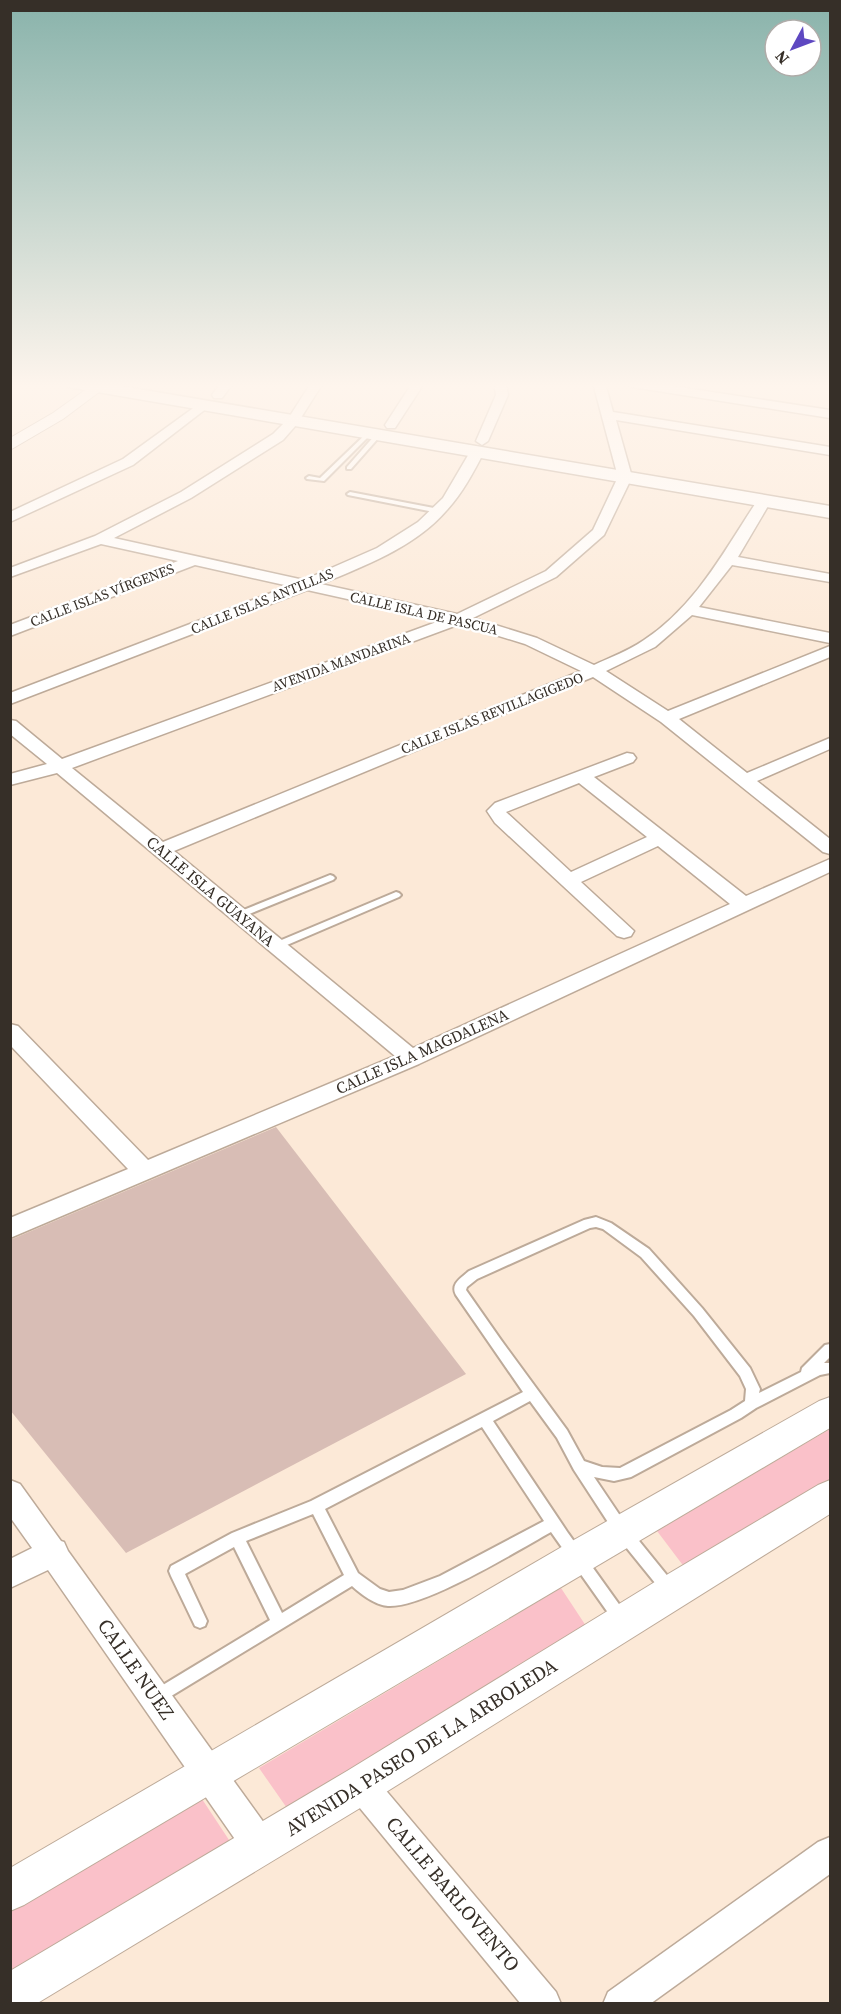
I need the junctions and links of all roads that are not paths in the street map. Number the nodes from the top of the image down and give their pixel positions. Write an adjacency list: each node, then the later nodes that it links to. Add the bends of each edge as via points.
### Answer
1 (96, 477): 14 (street)
2 (215, 477): 15 (street)
3 (326, 477): 8 (lane)
4 (464, 477): 12 (street, CALLE ISLAS ANTILLAS)
5 (621, 477): 22 (street, AVENIDA MANDARINA, via 599,532 577,553 551,574)
6 (651, 477): 11 (main road)
7 (667, 477): 10 (main road)
8 (309, 478)
9 (351, 494): 12 (lane)
10 (831, 499)
11 (764, 501): 13 (main road); 17 (street, CALLE ISLAS REVILLAGIGEDO)
12 (439, 511): 20 (street, CALLE ISLAS ANTILLAS, via 402,539)
13 (831, 512)
14 (10, 518)
15 (100, 539): 16 (street, CALLE ISLA DE PASCUA); 18 (street)
16 (194, 560): 20 (street, CALLE ISLA DE PASCUA); 23 (street, CALLE ISLAS VÍRGENES)
17 (730, 560): 19 (street); 21 (street, CALLE ISLAS REVILLAGIGEDO)
18 (10, 573)
19 (831, 578)
20 (304, 585): 22 (street, CALLE ISLA DE PASCUA); 27 (street, CALLE ISLAS ANTILLAS)
21 (689, 610): 24 (street); 26 (street, CALLE ISLAS REVILLAGIGEDO, via 654,640)
22 (459, 619): 26 (street, CALLE ISLA DE PASCUA, via 531,641); 32 (street, AVENIDA MANDARINA)
23 (10, 631)
24 (831, 638)
25 (831, 651): 28 (street)
26 (594, 671): 28 (street, CALLE ISLA DE PASCUA); 38 (street, CALLE ISLAS REVILLAGIGEDO)
27 (10, 699)
28 (667, 718): 35 (street, CALLE ISLA DE PASCUA)
29 (10, 725): 32 (street, CALLE ISLA GUAYANA)
30 (831, 744): 35 (street)
31 (627, 758): 33 (street)
32 (61, 766): 34 (street, AVENIDA MANDARINA); 38 (street, CALLE ISLA GUAYANA)
33 (582, 776): 36 (street); 41 (street, via 496,811)
34 (10, 780)
35 (745, 780): 37 (street, CALLE ISLA DE PASCUA)
36 (661, 838): 41 (street); 43 (street)
37 (831, 848)
38 (161, 850): 44 (street, CALLE ISLA GUAYANA)
39 (831, 865): 43 (street, CALLE ISLA MAGDALENA)
40 (330, 878): 44 (lane)
41 (569, 880): 45 (street)
42 (396, 895): 46 (lane)
43 (744, 905): 48 (street, CALLE ISLA MAGDALENA)
44 (239, 915): 46 (street, CALLE ISLA GUAYANA)
45 (624, 932)
46 (276, 946): 48 (street, CALLE ISLA GUAYANA)
47 (10, 1031): 49 (street)
48 (411, 1058): 49 (street, CALLE ISLA MAGDALENA)
49 (144, 1171): 50 (street, CALLE ISLA MAGDALENA)
50 (10, 1229)
51 (831, 1349): 53 (lane)
52 (831, 1368): 53 (lane)
53 (801, 1378): 55 (lane)
54 (531, 1394): 55 (lane, via 463,1296 461,1285 473,1275 596,1222 645,1252 698,1312 745,1372 753,1389); 57 (lane); 58 (lane, via 562,1434)
55 (751, 1404): 58 (lane, via 626,1473 606,1475)
56 (831, 1411): 63 (street)
57 (484, 1418): 61 (lane); 62 (lane)
58 (579, 1466): 63 (lane)
59 (10, 1493): 65 (street, CALLE NUEZ)
60 (831, 1496): 69 (street, AVENIDA PASEO DE LA ARBOLEDA)
61 (316, 1506): 64 (lane); 68 (lane)
62 (553, 1523): 66 (lane); 68 (lane, via 443,1581 397,1599 382,1598)
63 (622, 1531): 66 (street); 69 (lane)
64 (237, 1538): 70 (lane, via 176,1571); 72 (lane)
65 (54, 1552): 67 (street); 73 (street, CALLE NUEZ)
66 (577, 1557): 71 (lane); 74 (street)
67 (10, 1574)
68 (353, 1578): 72 (lane)
69 (671, 1592): 71 (street, AVENIDA PASEO DE LA ARBOLEDA)
70 (200, 1621)
71 (623, 1622): 75 (street, AVENIDA PASEO DE LA ARBOLEDA)
72 (279, 1623): 73 (lane)
73 (156, 1697): 74 (street, CALLE NUEZ)
74 (209, 1774): 76 (street, CALLE NUEZ); 78 (street)
75 (361, 1785): 76 (street, AVENIDA PASEO DE LA ARBOLEDA); 80 (street, CALLE BARLOVENTO)
76 (260, 1846): 79 (street, AVENIDA PASEO DE LA ARBOLEDA)
77 (831, 1854): 81 (street)
78 (10, 1891)
79 (10, 1995)
80 (544, 2004)
81 (620, 2004)

